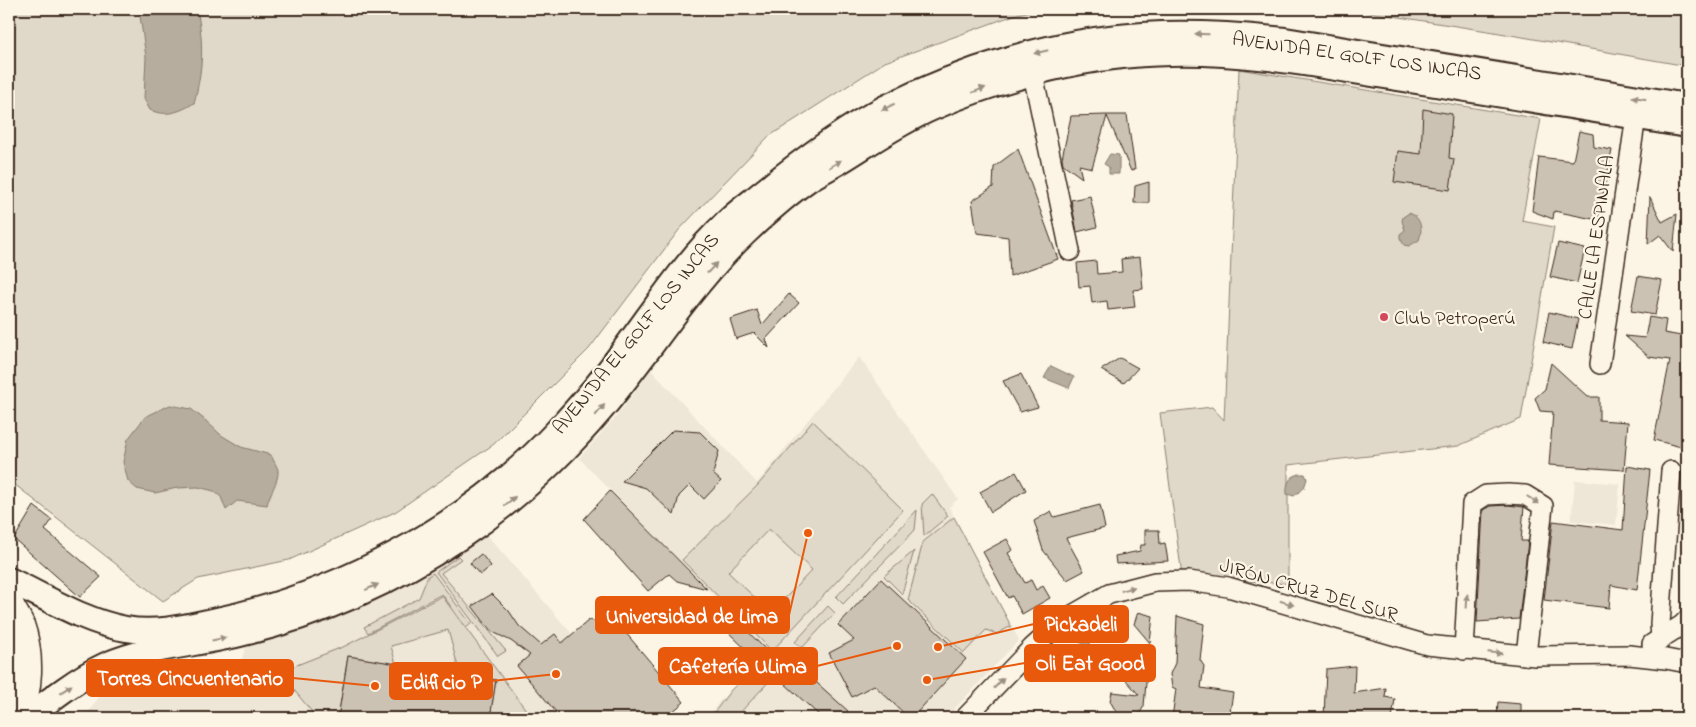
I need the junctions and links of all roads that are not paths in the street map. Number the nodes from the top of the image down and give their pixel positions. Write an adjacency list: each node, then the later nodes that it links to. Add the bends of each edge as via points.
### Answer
1 (1033, 74): 3 (street, AVENIDA EL GOLF LOS INCAS, via 1139,54 1238,54); 5 (street); 17 (street, AVENIDA EL GOLF LOS INCAS, one-way to 1, via 103,667 149,652 244,633 304,616 386,581 423,561 499,510 535,479 607,402 693,288 740,238 809,179 930,109 995,84)
2 (1687, 106): 8 (street, AVENIDA EL GOLF LOS INCAS, one-way to 8, via 1240,35 1140,35 1022,56 920,92 874,115 797,164 726,222 678,276 587,396 538,449 486,495 414,544 334,583 278,603 233,617 146,632 90,618)
3 (1636, 116): 4 (street, AVENIDA EL GOLF LOS INCAS); 6 (street, CALLE LA ESPINALA)
4 (1687, 125)
5 (1070, 251)
6 (1600, 364)
7 (1671, 471): 11 (street)
8 (9, 580)
9 (9, 604): 16 (main road, via 20,625 26,655 26,686)
10 (1687, 620): 11 (street, JIRÓN CRUZ DEL SUR)
11 (1661, 640): 14 (street, JIRÓN CRUZ DEL SUR)
12 (1464, 650): 13 (street, JIRÓN CRUZ DEL SUR, one-way to 13); 13 (street, one-way to 13, via 1472,504 1486,495 1524,495 1543,506); 18 (street, JIRÓN CRUZ DEL SUR, one-way to 12, via 1062,621 1109,594 1155,582 1189,581 1228,587 1427,645)
13 (1526, 655): 14 (street, JIRÓN CRUZ DEL SUR)
14 (1628, 655): 15 (street, JIRÓN CRUZ DEL SUR)
15 (1687, 663)
16 (16, 718)
17 (27, 718)
18 (965, 718)

